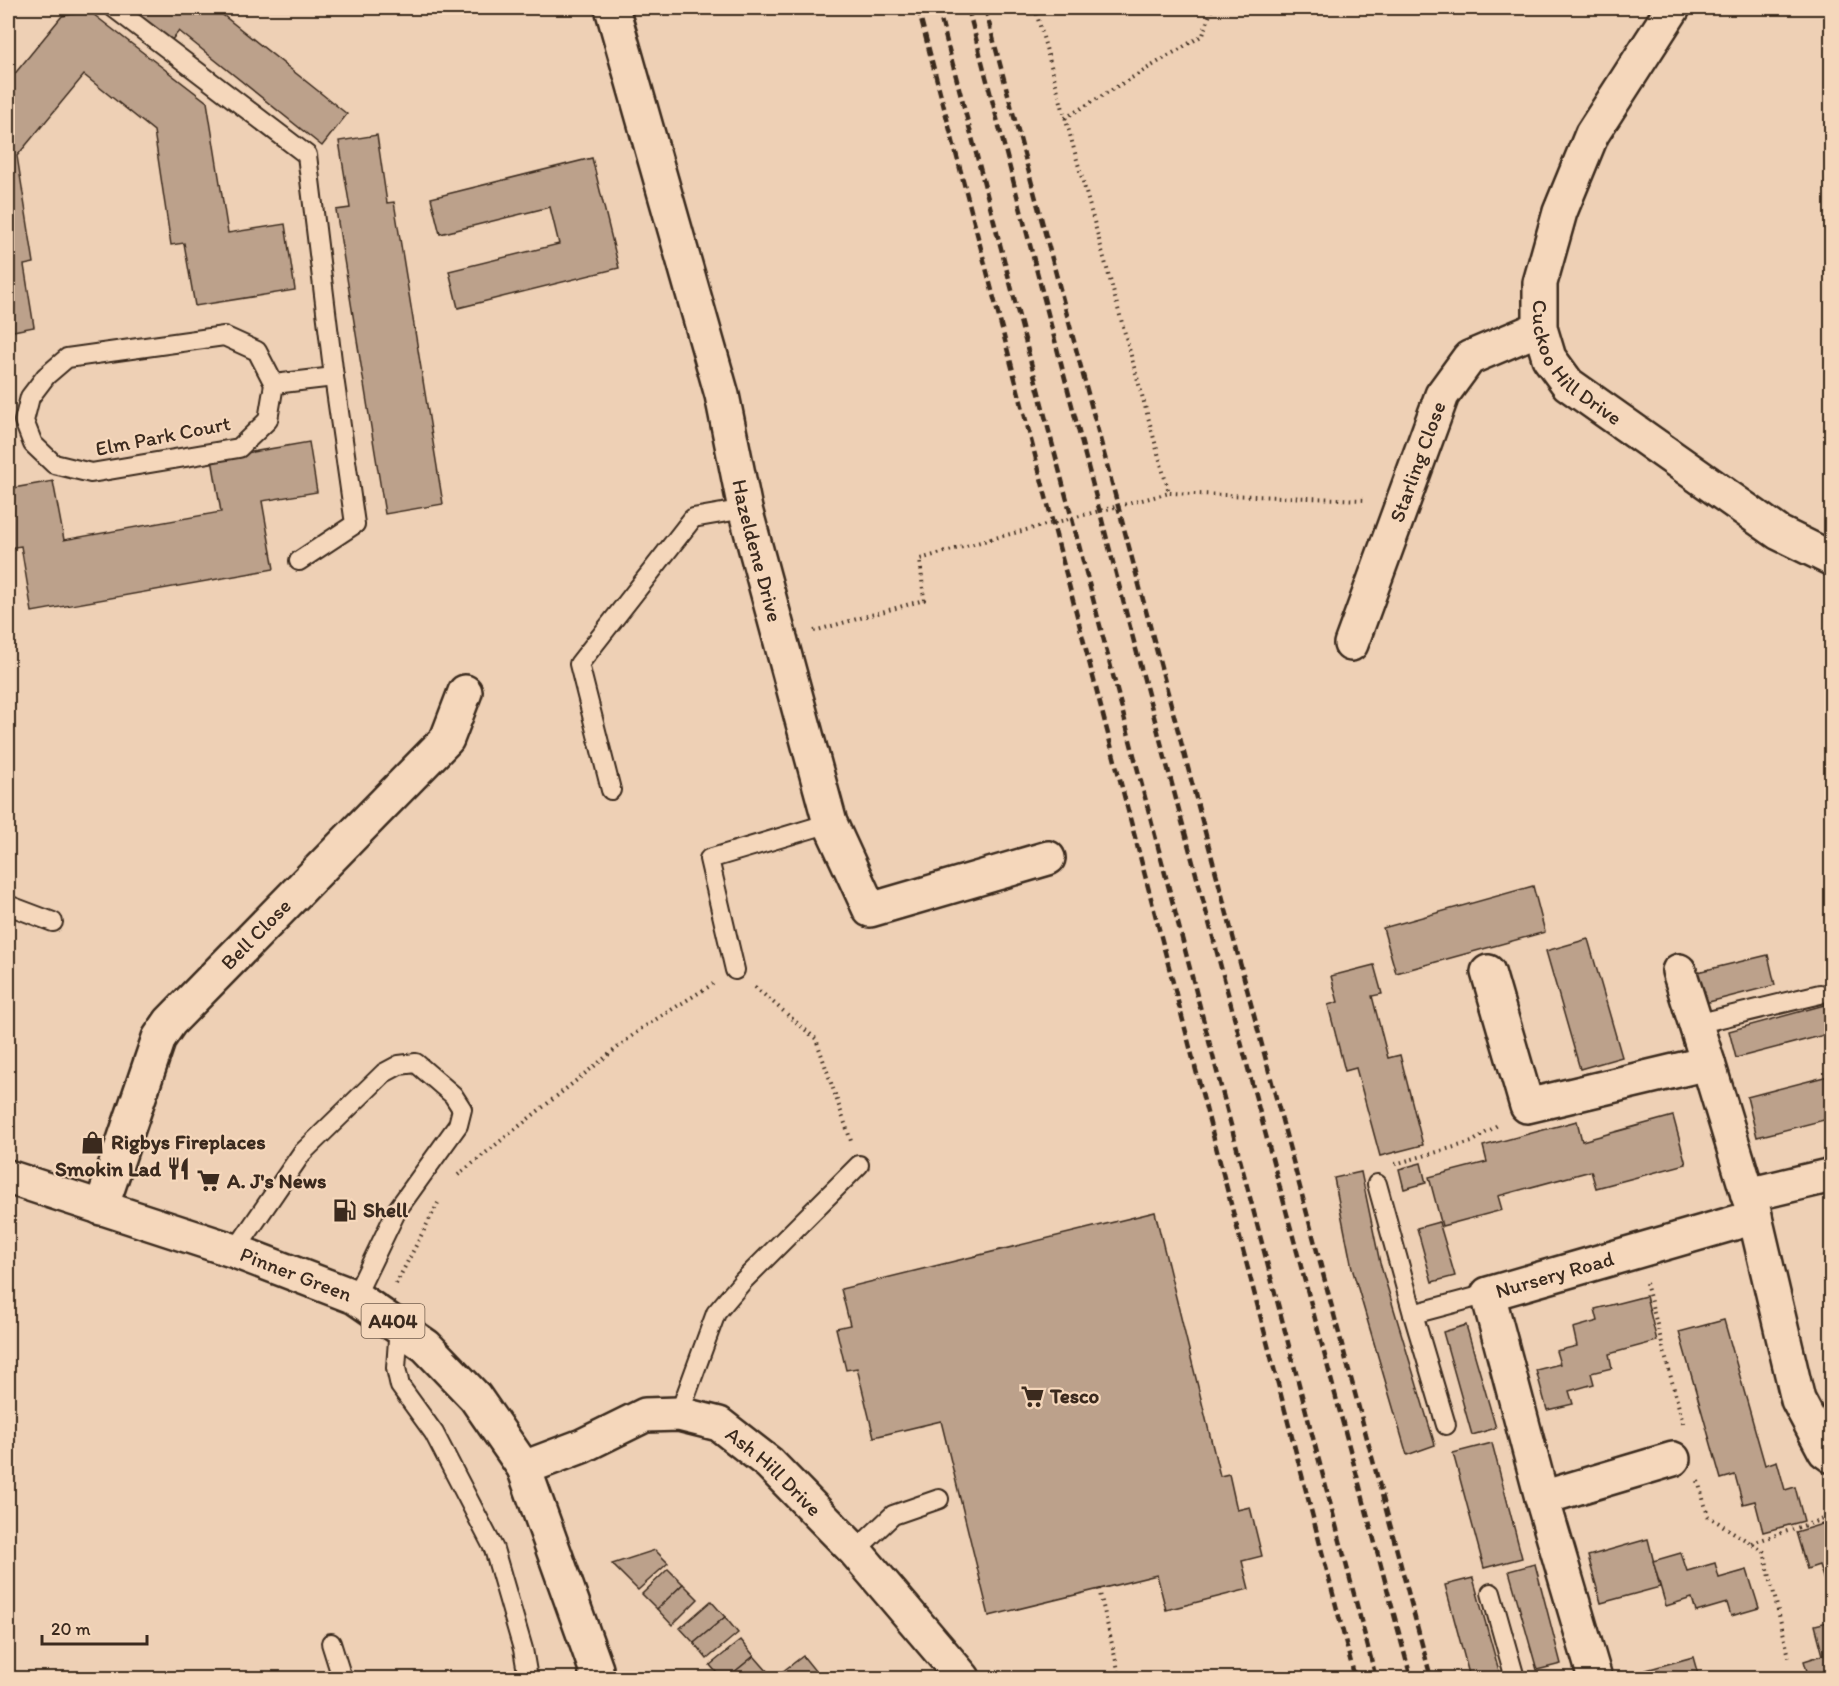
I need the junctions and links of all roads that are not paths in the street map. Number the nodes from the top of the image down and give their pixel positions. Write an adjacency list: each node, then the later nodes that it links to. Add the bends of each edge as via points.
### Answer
1 (114, 8): 5 (lane, via 307,155)
2 (612, 8): 8 (street, Hazeldene Drive, via 722,395)
3 (1673, 8): 4 (street, Cuckoo Hill Drive, via 1592,134 1560,212 1540,283)
4 (1540, 328): 9 (street, Cuckoo Hill Drive, via 1549,358 1568,384 1779,533); 11 (street, Starling Close, via 1469,358 1442,395)
5 (334, 377): 6 (lane); 10 (lane, via 356,524)
6 (274, 384): 7 (lane, Elm Park Court, via 256,351 224,336 67,358 46,376); 7 (lane, Elm Park Court, via 268,420 238,448 91,473 54,464)
7 (16, 422)
8 (745, 509): 13 (lane, via 693,518 579,664); 14 (street, Hazeldene Drive)
9 (1832, 560)
10 (299, 561)
11 (1351, 644)
12 (465, 692): 29 (street, Bell Close, via 447,739 170,1022 159,1038)
13 (611, 790)
14 (830, 823): 15 (street, Hazeldene Drive, via 870,910); 18 (lane, via 709,859)
15 (1048, 858)
16 (8, 904): 17 (lane)
17 (52, 922)
18 (735, 970)
19 (1679, 971): 22 (street)
20 (1488, 972): 23 (street, via 1527,1106)
21 (1820, 994): 22 (lane)
22 (1696, 1024): 23 (street)
23 (1708, 1063): 28 (street)
24 (859, 1164): 34 (lane, via 716,1313)
25 (1832, 1175): 28 (street, Nursery Road)
26 (8, 1178): 29 (street, Pinner Green / A404)
27 (1377, 1184): 33 (lane)
28 (1752, 1206): 31 (street, Nursery Road); 36 (street, via 1798,1400)
29 (101, 1209): 30 (street, Pinner Green / A404)
30 (235, 1251): 32 (street, Pinner Green / A404); 32 (lane, via 302,1153 384,1073 399,1065 416,1063 453,1095 462,1109 458,1125 397,1210)
31 (1488, 1294): 33 (lane); 39 (street, Nursery Road)
32 (378, 1312): 38 (street, Pinner Green / A404, via 426,1346 475,1397); 46 (lane, via 400,1386 434,1433 494,1549)
33 (1413, 1314): 35 (lane)
34 (679, 1414): 38 (street, Ash Hill Drive, via 645,1415 582,1446); 41 (street, Ash Hill Drive, via 719,1424 761,1456)
35 (1446, 1425)
36 (1832, 1456)
37 (1673, 1459): 39 (street)
38 (524, 1468): 44 (street, Pinner Green / A404)
39 (1542, 1498): 49 (street, Nursery Road)
40 (939, 1499): 41 (lane, via 893,1515)
41 (855, 1551): 47 (street, Ash Hill Drive)
42 (1491, 1593): 48 (lane)
43 (331, 1643): 45 (lane)
44 (596, 1674)
45 (342, 1678)
46 (528, 1678)
47 (963, 1678)
48 (1515, 1678)
49 (1595, 1678)

